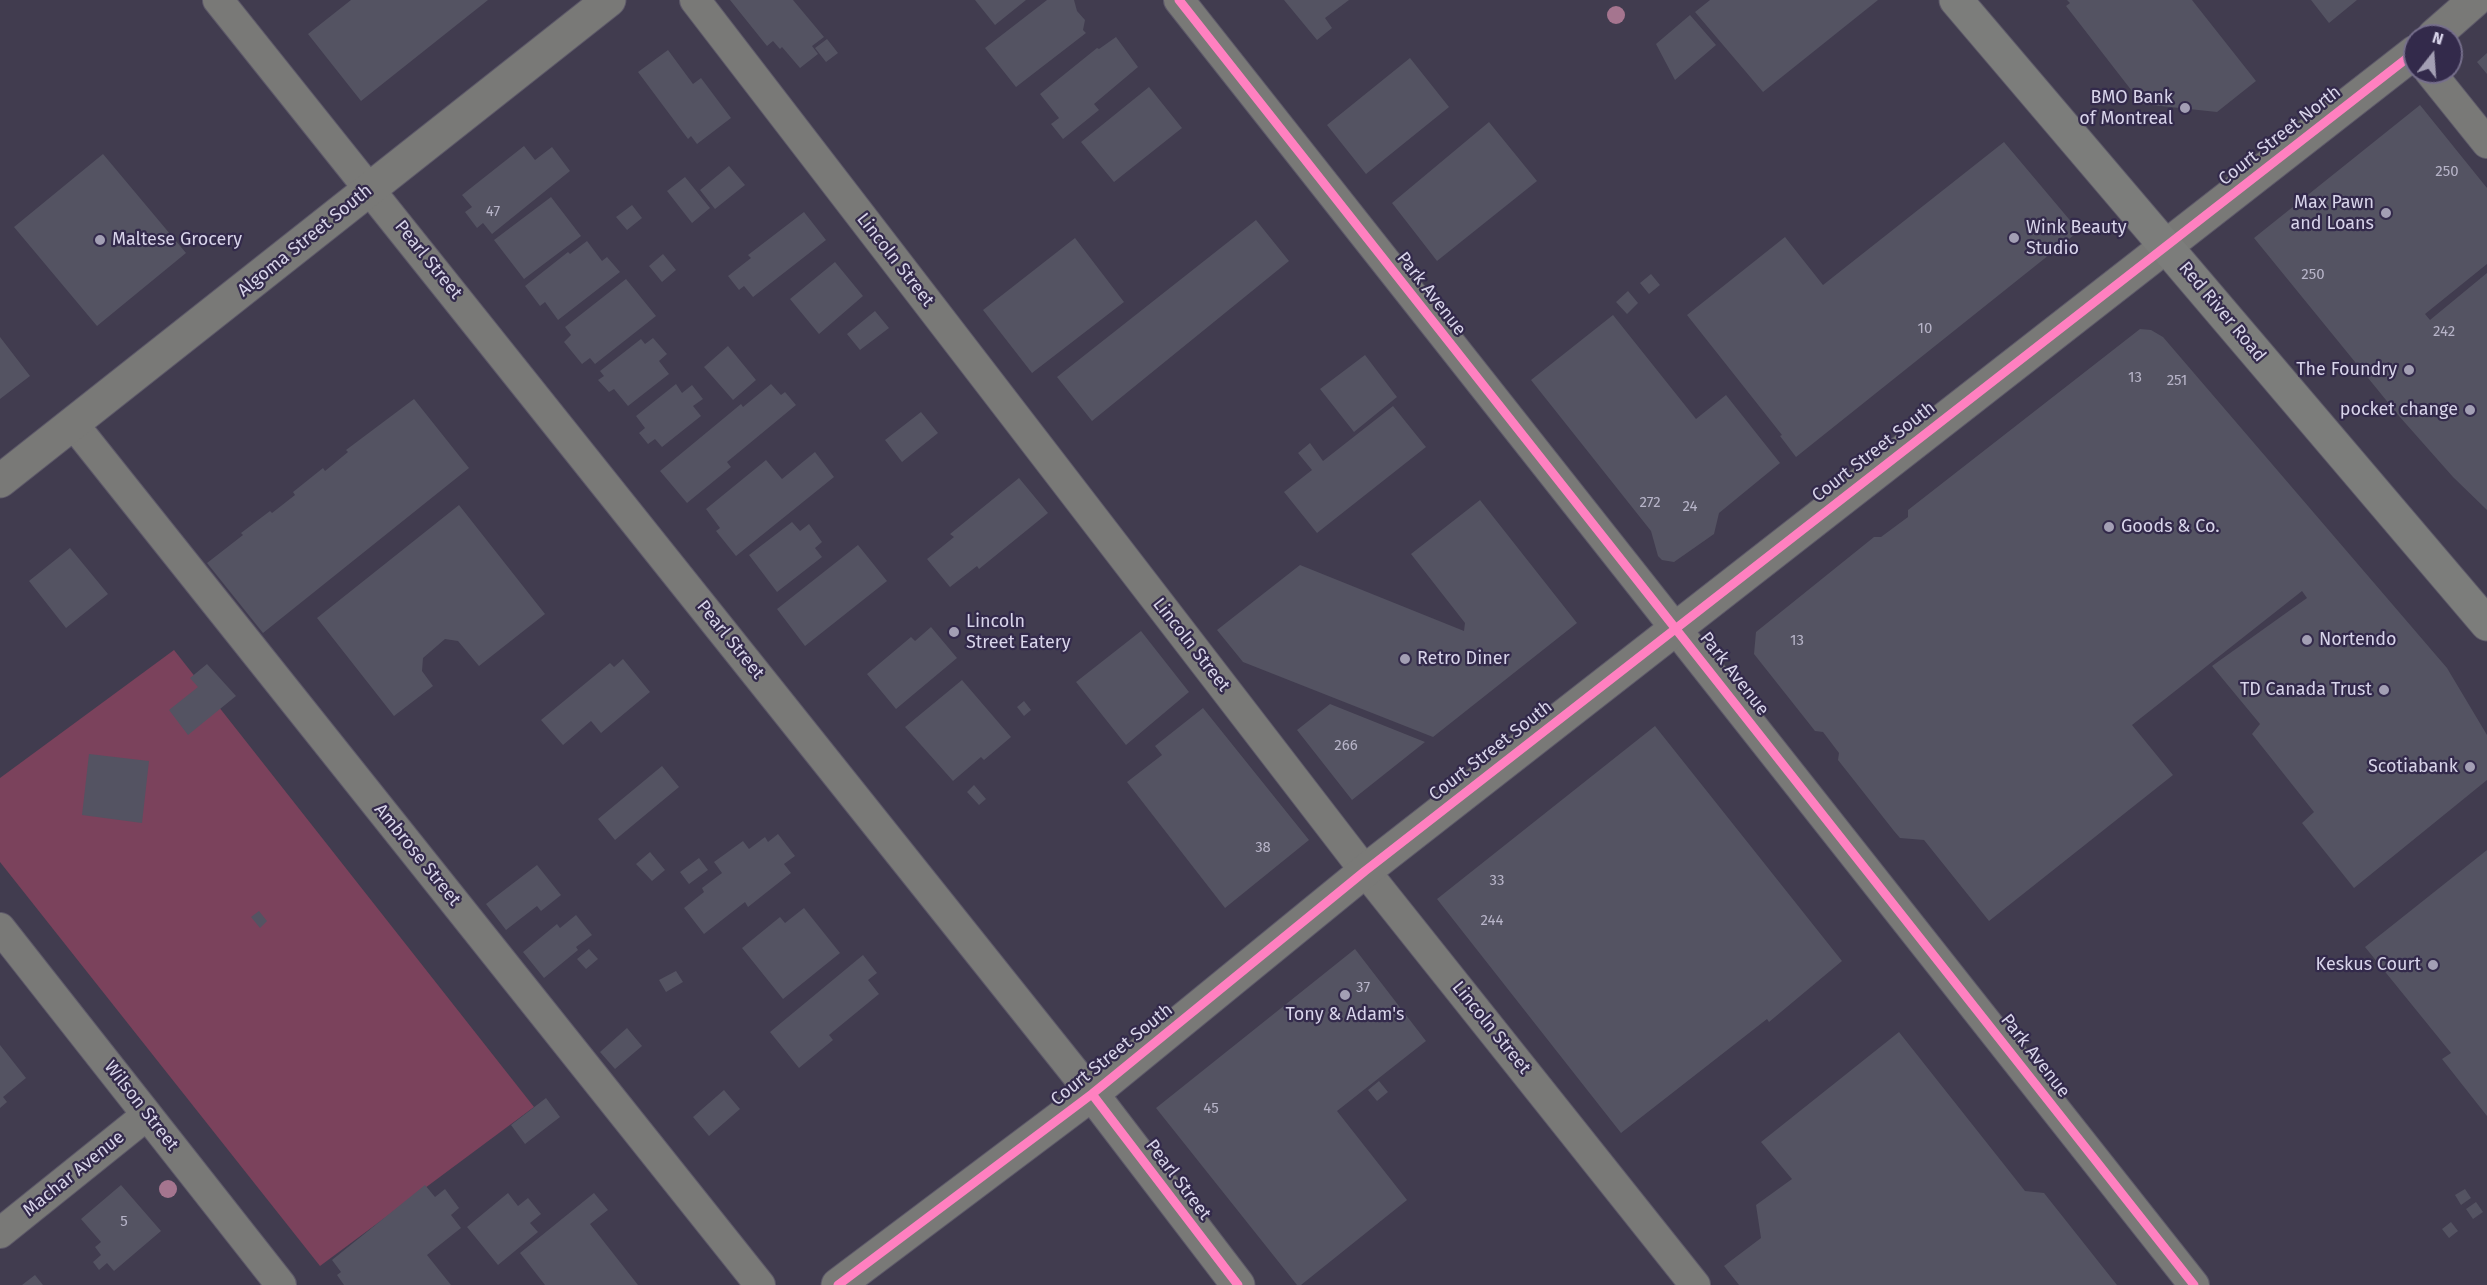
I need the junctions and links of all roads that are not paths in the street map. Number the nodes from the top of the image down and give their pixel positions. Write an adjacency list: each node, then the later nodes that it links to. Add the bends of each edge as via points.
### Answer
1 (218, 0): 11 (street, Pearl Street)
2 (609, 0): 11 (street, Algoma Street South)
3 (695, 0): 17 (street, Lincoln Street)
4 (1179, 0): 16 (street, Park Avenue)
5 (1956, 0): 12 (main road, Red River Road)
6 (2475, 0): 7 (street, Court Street North)
7 (2451, 24)
8 (2403, 67): 12 (street, Court Street North)
9 (2444, 84): 10 (street)
10 (2487, 142)
11 (370, 189): 13 (street, Algoma Street South); 19 (street, Pearl Street)
12 (2166, 245): 15 (main road, Red River Road); 16 (street, Court Street South)
13 (74, 425): 14 (street, Algoma Street South); 23 (street, Ambrose Street)
14 (0, 481)
15 (2487, 624)
16 (1676, 627): 17 (street, Court Street South); 27 (street, Park Avenue)
17 (1365, 871): 19 (street, Court Street South); 26 (street, Lincoln Street)
18 (0, 928): 20 (street, Wilson Street)
19 (1092, 1094): 24 (street, Court Street South); 25 (street, Pearl Street)
20 (147, 1115): 21 (street, Machar Avenue); 22 (street, Wilson Street)
21 (0, 1233)
22 (281, 1285)
23 (760, 1285)
24 (838, 1285)
25 (1238, 1285)
26 (1695, 1285)
27 (2194, 1285)

